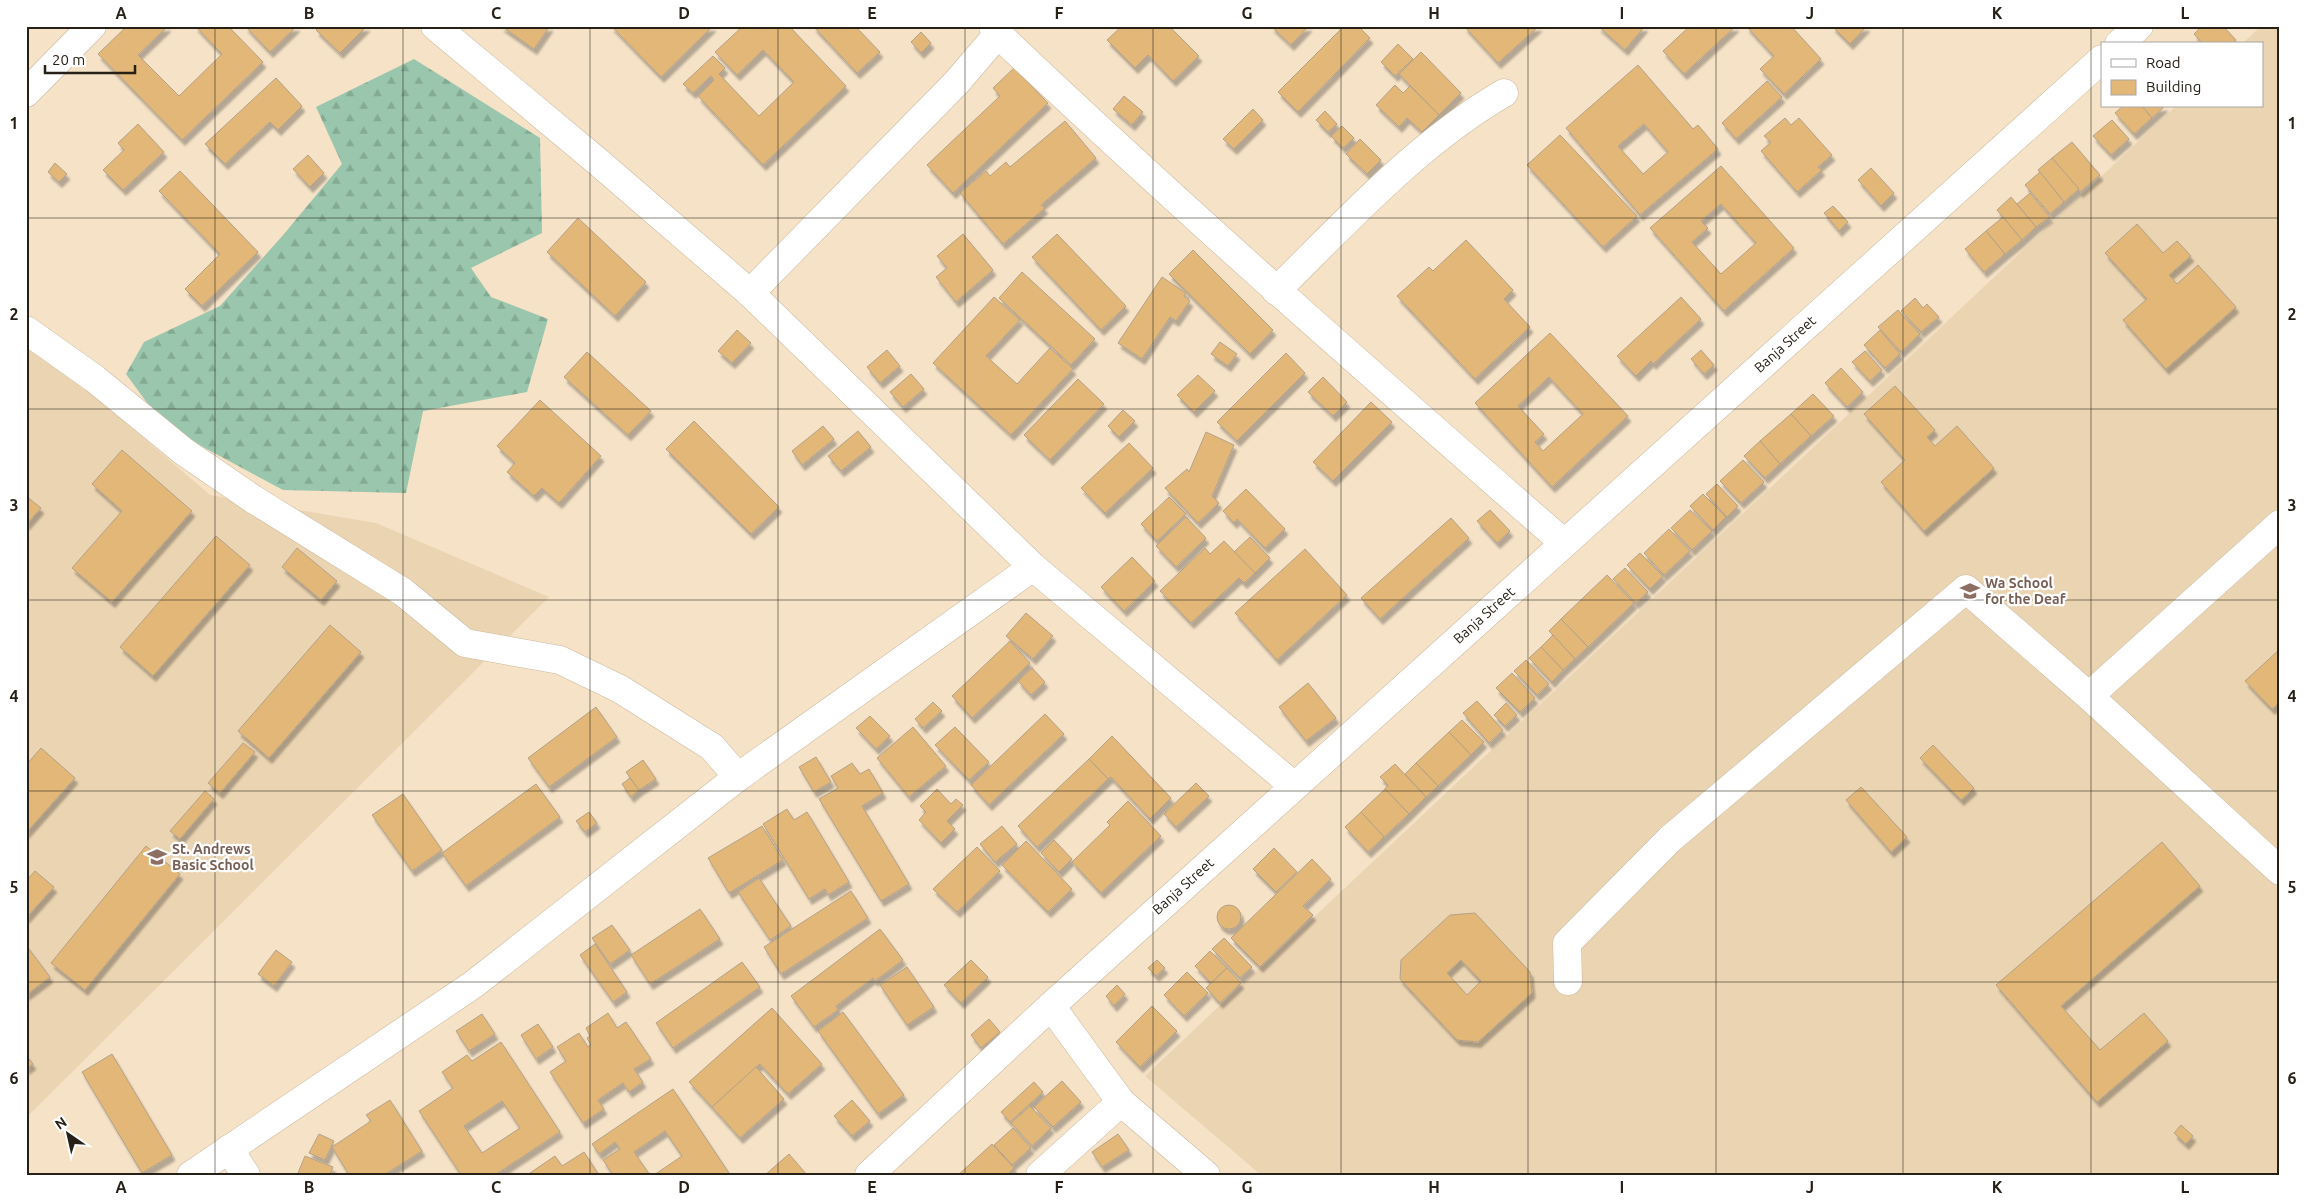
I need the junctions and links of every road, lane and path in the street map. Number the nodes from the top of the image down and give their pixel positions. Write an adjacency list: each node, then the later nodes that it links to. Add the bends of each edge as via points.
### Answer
1 (92, 26): 7 (street)
2 (435, 26): 10 (street)
3 (2139, 26): 5 (street)
4 (996, 30): 9 (street); 10 (street, via 957,82)
5 (2121, 42)
6 (2101, 60): 13 (street, Banja Street)
7 (26, 93)
8 (1504, 93): 9 (street, via 1434,141)
9 (1276, 290): 13 (street)
10 (750, 293): 14 (street)
11 (26, 330): 16 (street, via 95,378 183,451 402,592 465,643 560,660 620,689 712,747)
12 (2280, 524): 15 (street)
13 (1564, 543): 17 (street, Banja Street)
14 (1033, 567): 16 (street); 17 (street)
15 (2089, 696): 18 (street); 19 (street, via 1966,590 1670,839 1567,943)
16 (738, 777): 22 (street, via 474,984)
17 (1294, 786): 20 (street, Banja Street)
18 (2280, 871)
19 (1568, 981)
20 (1051, 1006): 21 (street); 23 (street, Banja Street)
21 (1120, 1102): 26 (street); 27 (street)
22 (229, 1149): 24 (street); 25 (street)
23 (873, 1174)
24 (191, 1175)
25 (246, 1175)
26 (1040, 1175)
27 (1206, 1175)

